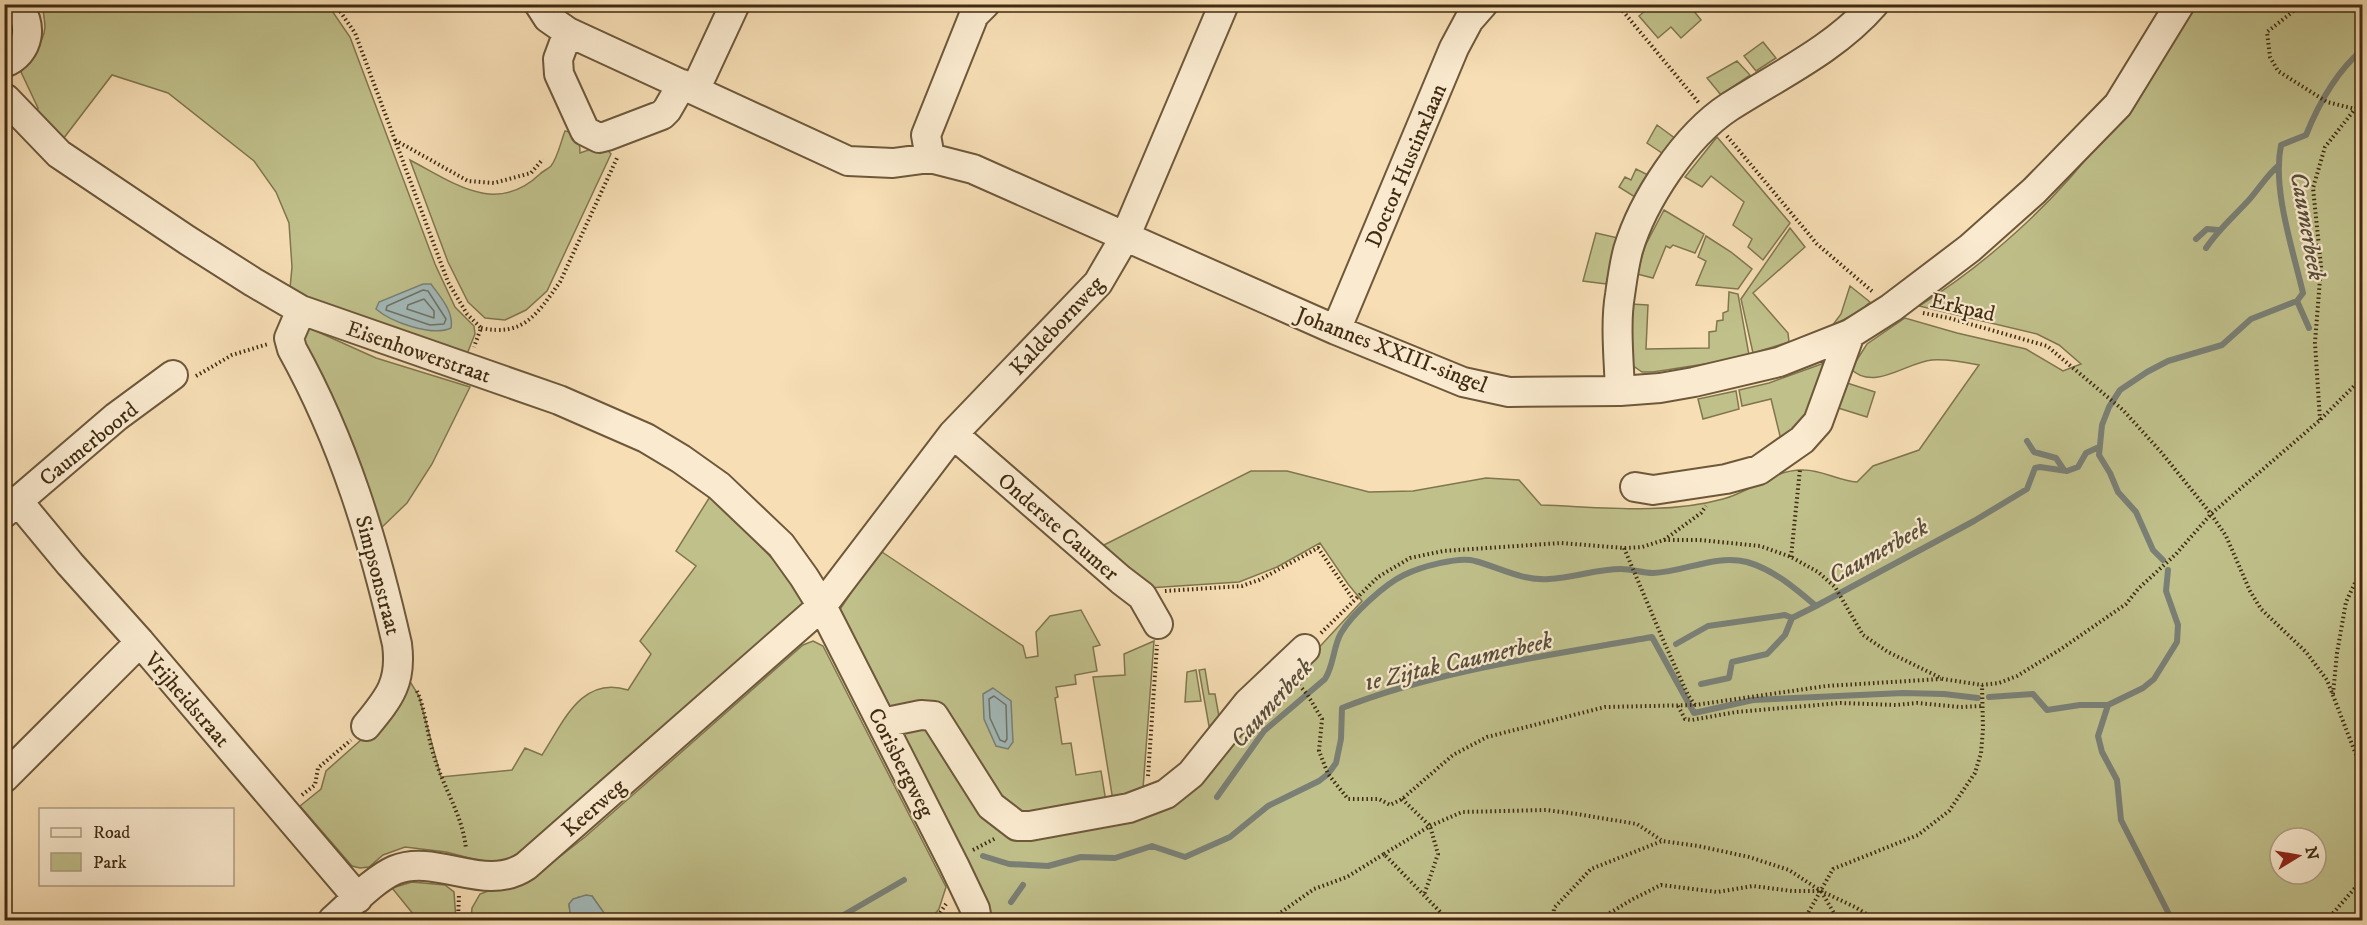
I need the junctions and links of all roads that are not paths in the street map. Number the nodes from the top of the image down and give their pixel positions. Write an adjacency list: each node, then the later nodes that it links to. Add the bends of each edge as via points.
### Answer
1 (16, 4): 10 (street, via 27,23 25,45)
2 (540, 4): 9 (street, Johannes XXIII-singel, via 548,18)
3 (735, 4): 11 (street)
4 (985, 4): 13 (street, via 974,15 926,135)
5 (1224, 4): 14 (street, Kaldebornweg)
6 (1483, 4): 16 (street, Doctor Hustinxlaan, via 1469,20 1455,48)
7 (1874, 4): 19 (street, via 1829,45 1712,119 1675,162 1648,203 1628,250 1619,298)
8 (2180, 4): 17 (street, Johannes XXIII-singel, via 2118,105 2034,191 1970,248)
9 (568, 32): 11 (street, Johannes XXIII-singel); 11 (street, via 557,66 585,131 599,138 662,115)
10 (4, 63)
11 (688, 87): 13 (street, Johannes XXIII-singel, via 848,161 893,163)
12 (6, 99): 15 (street, Eisenhowerstraat, via 59,154)
13 (930, 158): 14 (street, Johannes XXIII-singel, via 974,170)
14 (1126, 235): 16 (street, Johannes XXIII-singel); 20 (street, Kaldebornweg, via 1098,284)
15 (301, 310): 23 (street, Eisenhowerstraat, via 604,418 646,438 719,486 781,545); 28 (street, Simpsonstraat, via 289,338 292,349 336,437 358,496 397,644 399,671 385,703)
16 (1336, 330): 19 (street, Johannes XXIII-singel, via 1485,388 1509,392)
17 (1850, 334): 19 (street, Johannes XXIII-singel, via 1779,362 1694,382); 21 (street, via 1818,422 1802,440 1759,470 1653,490)
18 (173, 375): 22 (street, Caumerboord, via 116,417)
19 (1620, 391)
20 (953, 434): 23 (street, Kaldebornweg); 24 (street, Onderste Caumer, via 1142,596)
21 (1635, 487)
22 (11, 506): 25 (street, Vrijheidstraat)
23 (822, 606): 27 (street, Corisbergweg); 30 (street, Keerweg, via 514,874 496,877 405,867 393,871)
24 (1158, 624)
25 (140, 642): 29 (street); 30 (street, Vrijheidstraat)
26 (1305, 649): 27 (street, via 1248,703 1191,774 1166,794 1129,808 1017,826 991,806 934,716)
27 (882, 723): 32 (street, Corisbergweg, via 954,865)
28 (366, 726)
29 (4, 778)
30 (358, 898): 31 (street, Keerweg)
31 (333, 921)
32 (977, 921)

